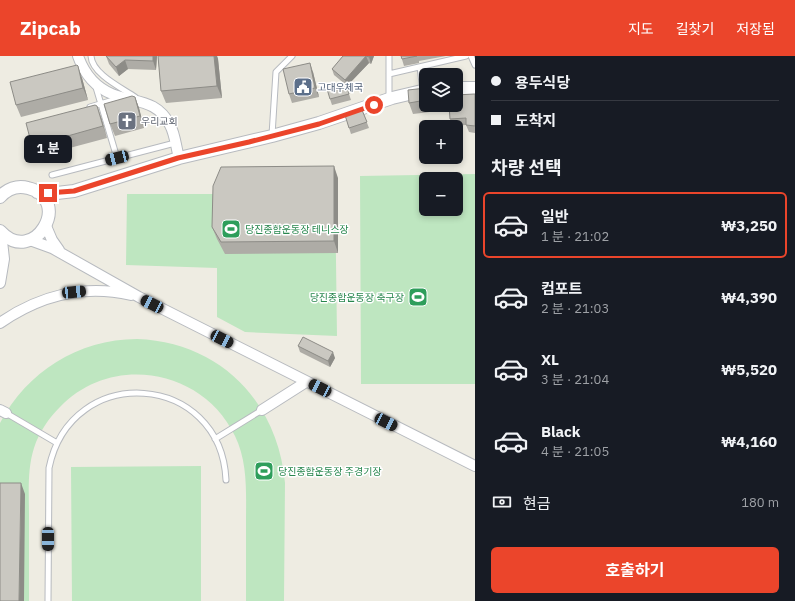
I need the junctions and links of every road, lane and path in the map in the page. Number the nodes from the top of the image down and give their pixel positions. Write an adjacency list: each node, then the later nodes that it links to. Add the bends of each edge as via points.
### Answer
1 (78, 56): 10 (street)
2 (92, 56): 16 (lane, via 93,63 102,74)
3 (292, 56): 19 (lane, via 276,72)
4 (389, 56): 9 (lane)
5 (466, 56): 8 (lane)
6 (471, 56): 7 (lane)
7 (475, 65)
8 (420, 67): 9 (lane)
9 (389, 74): 15 (lane)
10 (94, 82): 14 (street); 17 (lane)
11 (463, 88): 12 (street)
12 (475, 88)
13 (419, 91): 15 (street)
14 (124, 98): 16 (street); 17 (lane)
15 (389, 99): 19 (street, via 319,124)
16 (139, 100): 20 (street, via 157,109 167,120)
17 (101, 104): 18 (lane); 21 (lane)
18 (86, 107)
19 (272, 136): 22 (street)
20 (175, 143): 21 (lane); 22 (street)
21 (117, 158): 23 (lane)
22 (178, 158): 24 (street)
23 (52, 175)
24 (74, 191): 25 (street); 27 (street, via 58,202)
25 (38, 192): 26 (street, via 23,187); 27 (street, via 46,201)
26 (1, 194)
27 (49, 213): 28 (street)
28 (46, 226): 30 (street, via 40,234); 31 (street, via 52,240)
29 (0, 231): 30 (street, via 10,239); 32 (street)
30 (24, 240): 31 (street); 32 (street, via 10,248)
31 (64, 254): 34 (street)
32 (4, 259): 33 (street)
33 (0, 283)
34 (139, 298): 35 (street, via 104,291 62,294 28,306); 36 (street)
35 (0, 323)
36 (306, 382): 37 (street); 41 (street)
37 (262, 410): 39 (lane)
38 (3, 412): 40 (lane)
39 (215, 439): 40 (lane, via 202,421 182,405 158,395 135,393 112,396 92,406 71,422); 42 (lane, via 222,454)
40 (57, 443): 43 (lane, via 49,475)
41 (475, 466)
42 (226, 480)
43 (48, 601)

